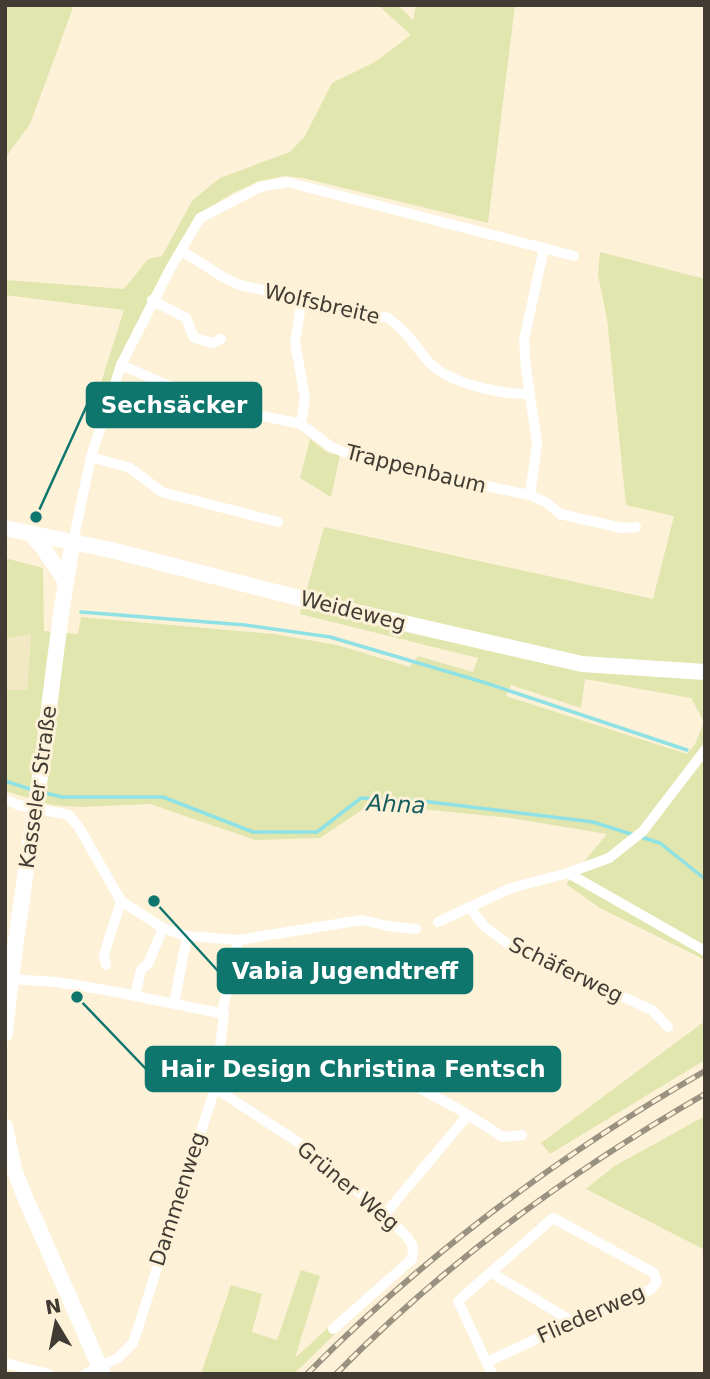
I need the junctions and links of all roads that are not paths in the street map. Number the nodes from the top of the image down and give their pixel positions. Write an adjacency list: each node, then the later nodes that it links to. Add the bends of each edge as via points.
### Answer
1 (544, 248): 2 (street, via 287,182 260,187 200,218); 3 (street); 8 (street, via 524,340)
2 (182, 250): 4 (street, Wolfsbreite, via 240,285); 5 (street)
3 (574, 256)
4 (302, 299): 8 (street, Wolfsbreite, via 388,318 450,378); 9 (street, via 295,342 304,398)
5 (152, 300): 6 (street, via 186,318 194,338 213,343); 7 (street)
6 (221, 339)
7 (121, 365): 9 (street, Trappenbaum, via 216,407); 10 (street)
8 (529, 394): 11 (street, via 537,443)
9 (301, 424): 11 (street, Trappenbaum, via 343,452)
10 (92, 457): 12 (street, via 130,467 162,492); 16 (street)
11 (530, 495): 13 (street, Trappenbaum, via 561,514)
12 (278, 522)
13 (636, 527)
14 (5, 528): 15 (main road, Weideweg)
15 (30, 533): 16 (main road, Weideweg); 17 (main road)
16 (74, 542): 17 (main road, Kasseler Straße); 18 (main road, Weideweg, via 582,664)
17 (66, 582): 31 (main road, Kasseler Straße)
18 (705, 672)
19 (705, 750): 21 (street, via 634,840 609,858)
20 (5, 799): 22 (street, via 69,815)
21 (568, 873): 23 (street, via 511,888); 29 (street)
22 (121, 901): 25 (street); 30 (street, via 104,955)
23 (470, 907): 24 (street); 35 (street, Schäferweg, via 485,927 511,946 652,1010)
24 (438, 922)
25 (163, 928): 27 (street); 32 (street, via 141,970)
26 (416, 929): 28 (street, via 362,920)
27 (187, 936): 28 (street); 33 (street)
28 (238, 940): 34 (street, Dammenweg)
29 (705, 951)
30 (106, 965)
31 (8, 979): 32 (street); 36 (main road, Kasseler Straße)
32 (135, 995): 33 (street)
33 (174, 1003): 34 (street)
34 (223, 1014): 38 (street, Dammenweg)
35 (668, 1027)
36 (5, 1034)
37 (385, 1065): 39 (street)
38 (215, 1088): 43 (street, Grüner Weg, via 302,1145); 49 (street, Dammenweg, via 133,1343)
39 (468, 1115): 41 (street, via 503,1137); 43 (street)
40 (5, 1126): 42 (main road)
41 (522, 1135)
42 (10, 1170): 49 (main road)
43 (385, 1214): 46 (street, Grüner Weg, via 408,1238 412,1259)
44 (492, 1273): 45 (street); 45 (street, Fliederweg, via 553,1218 654,1273 657,1282 650,1290); 47 (street, via 458,1301)
45 (573, 1322): 47 (street, Fliederweg)
46 (333, 1329)
47 (487, 1362): 52 (street)
48 (5, 1363): 50 (street)
49 (102, 1370): 51 (street, Dammenweg)
50 (49, 1374)
51 (85, 1374)
52 (492, 1374)

